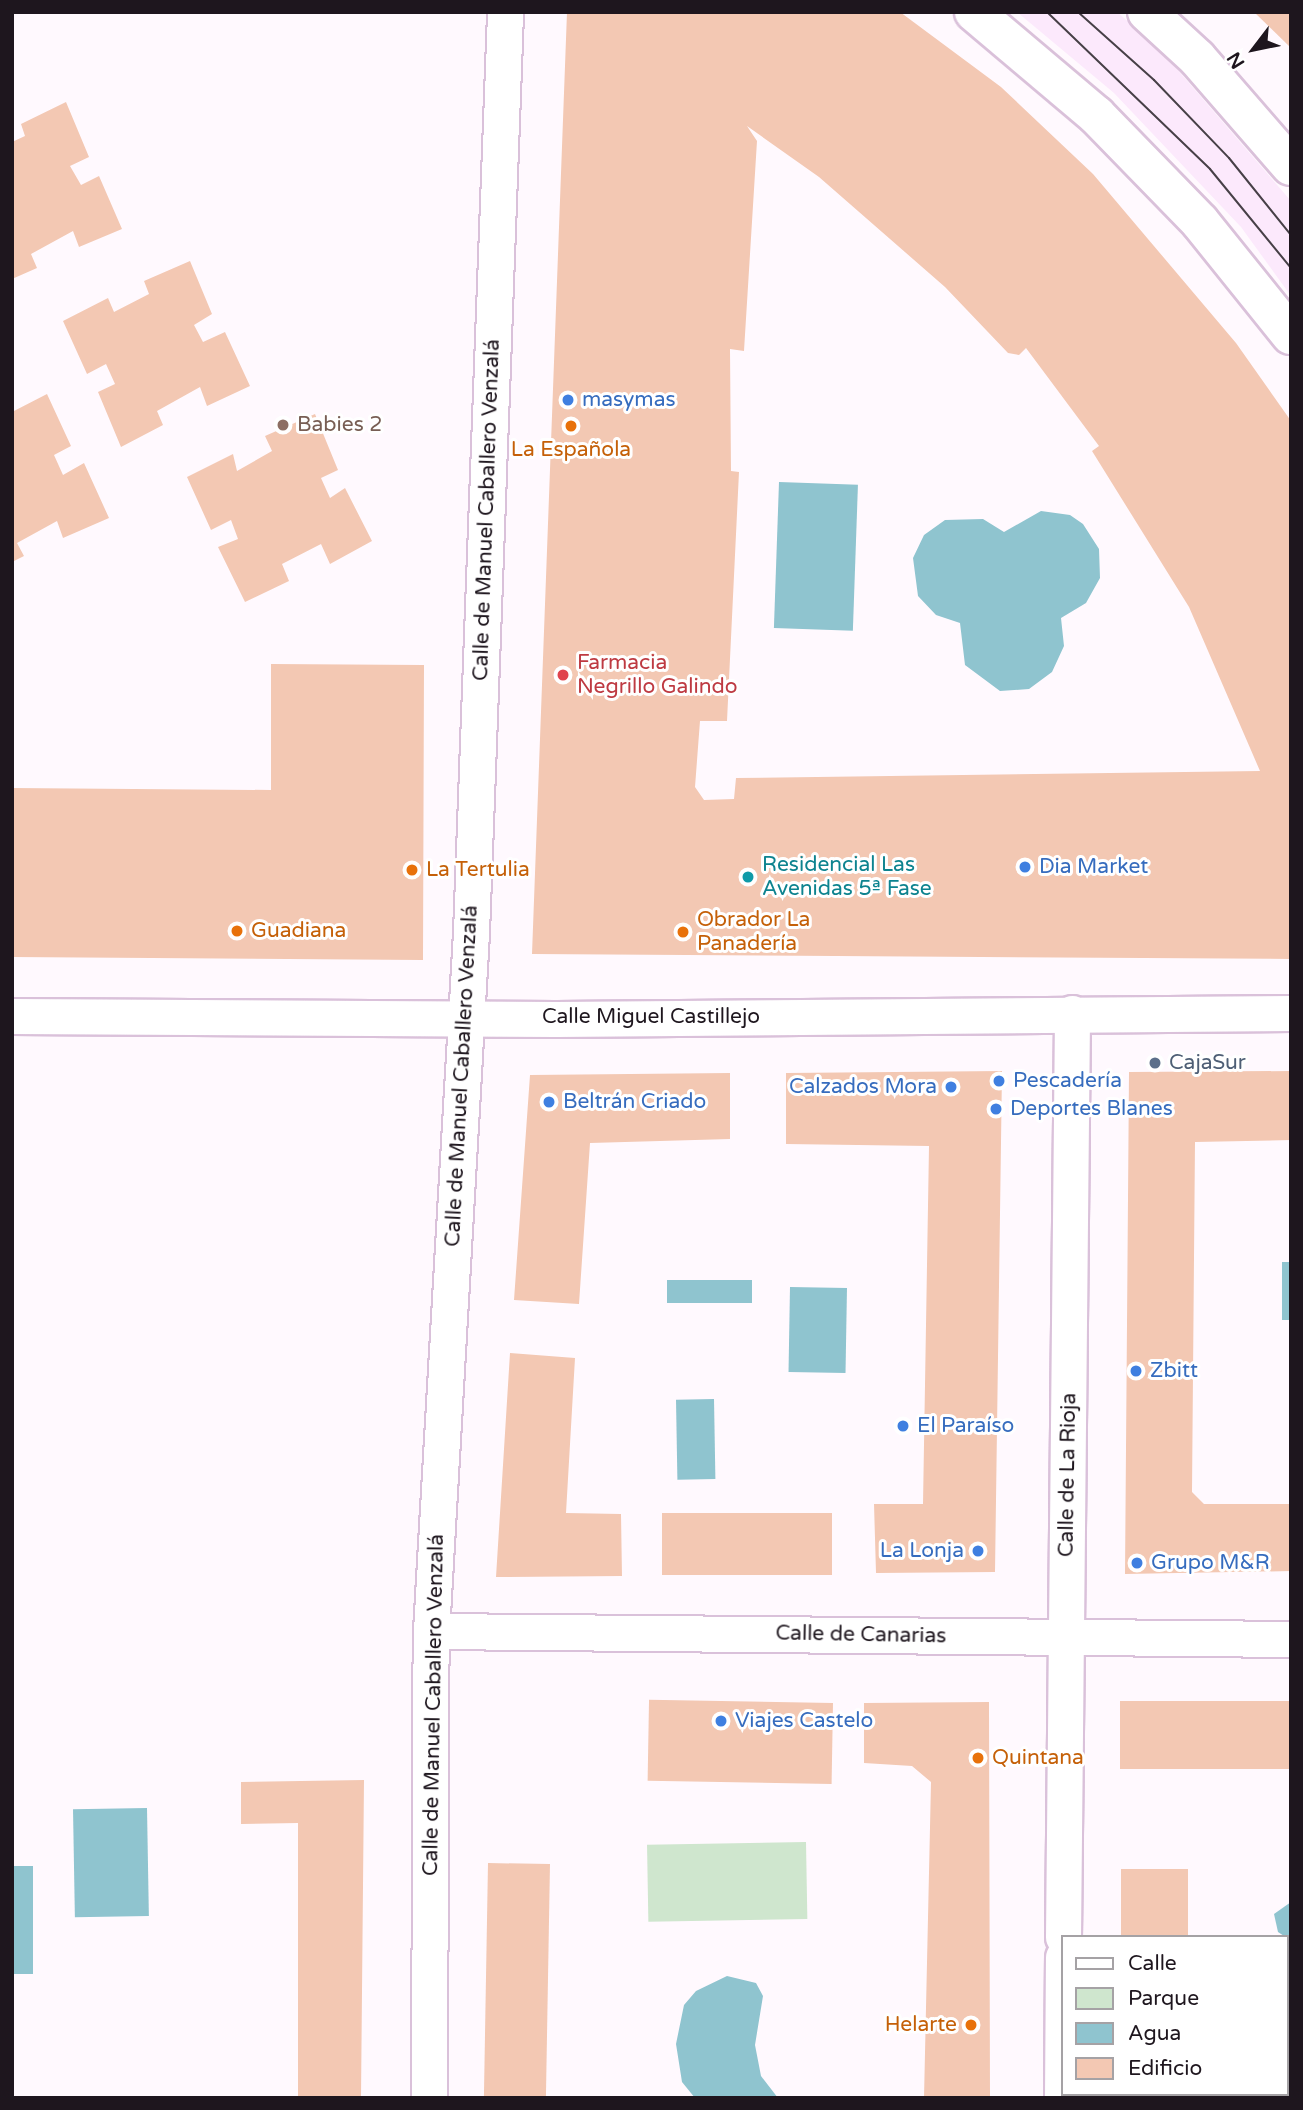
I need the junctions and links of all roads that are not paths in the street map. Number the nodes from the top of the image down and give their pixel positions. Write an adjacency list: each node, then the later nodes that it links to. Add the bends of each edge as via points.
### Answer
1 (505, 12): 9 (street, Calle de Manuel Caballero Venzalá)
2 (974, 12): 5 (highway, via 1096,115 1200,222)
3 (1147, 12): 4 (highway, via 1197,58)
4 (1291, 166)
5 (1291, 335)
6 (1072, 1013): 7 (street, Calle Miguel Castillejo); 9 (street, Calle Miguel Castillejo); 11 (street, Calle de La Rioja)
7 (1291, 1013)
8 (12, 1016): 9 (street, Calle Miguel Castillejo)
9 (466, 1017): 10 (street, Calle de Manuel Caballero Venzalá)
10 (431, 1631): 11 (street, Calle de Canarias); 14 (street, Calle de Manuel Caballero Venzalá)
11 (1066, 1637): 12 (street, Calle de Canarias); 13 (street, Calle de La Rioja)
12 (1291, 1639)
13 (1063, 1935)
14 (429, 2098)

